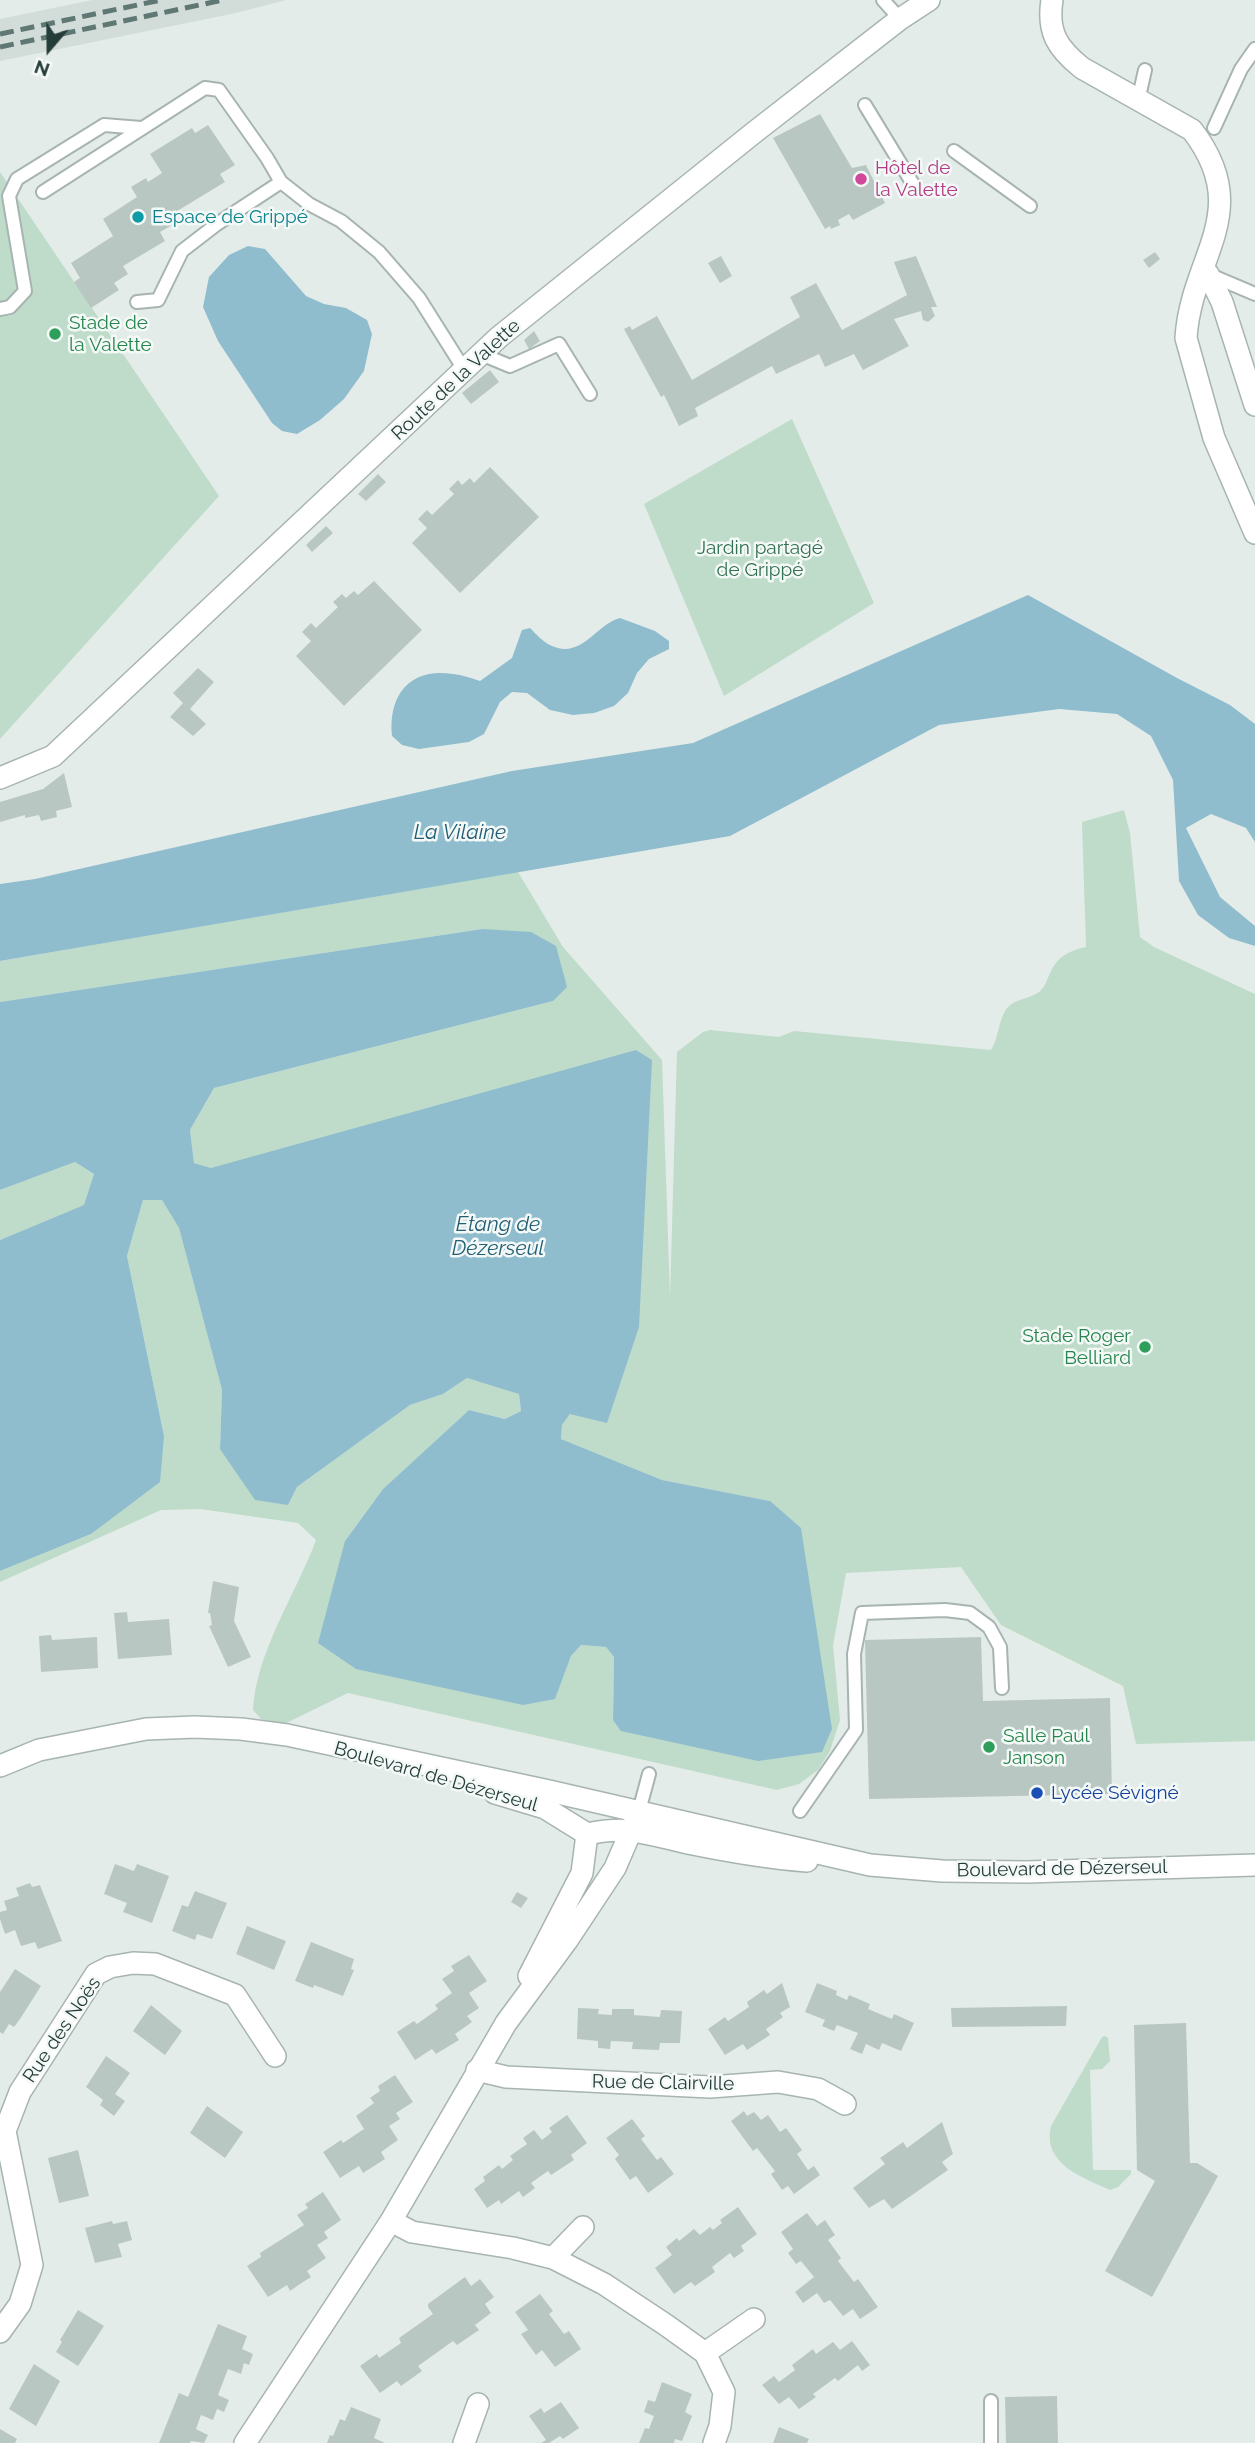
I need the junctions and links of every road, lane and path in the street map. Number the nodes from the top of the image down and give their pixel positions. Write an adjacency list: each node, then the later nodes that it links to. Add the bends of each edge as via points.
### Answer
1 (883, 0): 4 (lane)
2 (929, 0): 4 (street, Route de la Valette)
3 (1052, 0): 7 (street, via 1050,27 1062,49 1082,68)
4 (900, 19): 20 (street, Route de la Valette)
5 (1254, 52): 10 (lane, via 1241,69)
6 (1145, 70): 7 (lane)
7 (1138, 101): 16 (street, via 1192,130 1222,163 1230,183 1231,219)
8 (865, 105): 13 (lane)
9 (141, 128): 12 (lane, via 205,88 219,90); 14 (lane); 19 (lane, via 104,125 17,179 9,196 25,291 10,307)
10 (1214, 128)
11 (954, 151): 15 (lane)
12 (281, 182): 18 (lane, via 182,251 158,300); 21 (lane, via 379,253 419,298)
13 (916, 189)
14 (43, 192)
15 (1030, 206)
16 (1208, 274): 17 (lane); 23 (street, via 1222,302); 24 (street, via 1187,321 1186,338 1214,438)
17 (1255, 293)
18 (137, 302)
19 (0, 309)
20 (481, 354): 21 (street, Route de la Valette); 22 (lane, via 510,366 559,344)
21 (465, 371): 25 (street, Route de la Valette, via 53,756)
22 (590, 394)
23 (1255, 405)
24 (1255, 533)
25 (0, 778)
26 (1002, 1688): 30 (lane, via 1000,1647 989,1627 970,1613 862,1613 855,1654 856,1730)
27 (287, 1735): 28 (street, Boulevard de Dézerseul, via 241,1728 146,1728 39,1750); 31 (street, Boulevard de Dézerseul); 32 (street, Boulevard de Dézerseul, via 545,1808)
28 (0, 1766)
29 (649, 1774): 31 (lane)
30 (800, 1811)
31 (636, 1820): 32 (street, Boulevard de Dézerseul); 33 (street, Boulevard de Dézerseul, via 870,1865 942,1871); 34 (street, via 615,1868)
32 (587, 1834): 34 (street, via 582,1873)
33 (1255, 1865)
34 (506, 2023): 36 (street)
35 (275, 2056): 42 (street, Rue des Noës, via 235,1995 155,1964 133,1963 96,1974 20,2092 5,2131 32,2265 20,2304)
36 (477, 2070): 37 (street, Rue de Clairville, via 506,2077 710,2087 778,2082 818,2089); 38 (street)
37 (845, 2104)
38 (391, 2221): 40 (street, via 412,2232); 46 (street)
39 (583, 2227): 40 (street)
40 (553, 2258): 43 (street, via 604,2284)
41 (754, 2319): 43 (street)
42 (0, 2332)
43 (705, 2353): 48 (street, via 724,2392)
44 (991, 2401): 49 (lane)
45 (478, 2404): 47 (street)
46 (246, 2443)
47 (464, 2443)
48 (714, 2443)
49 (991, 2443)

